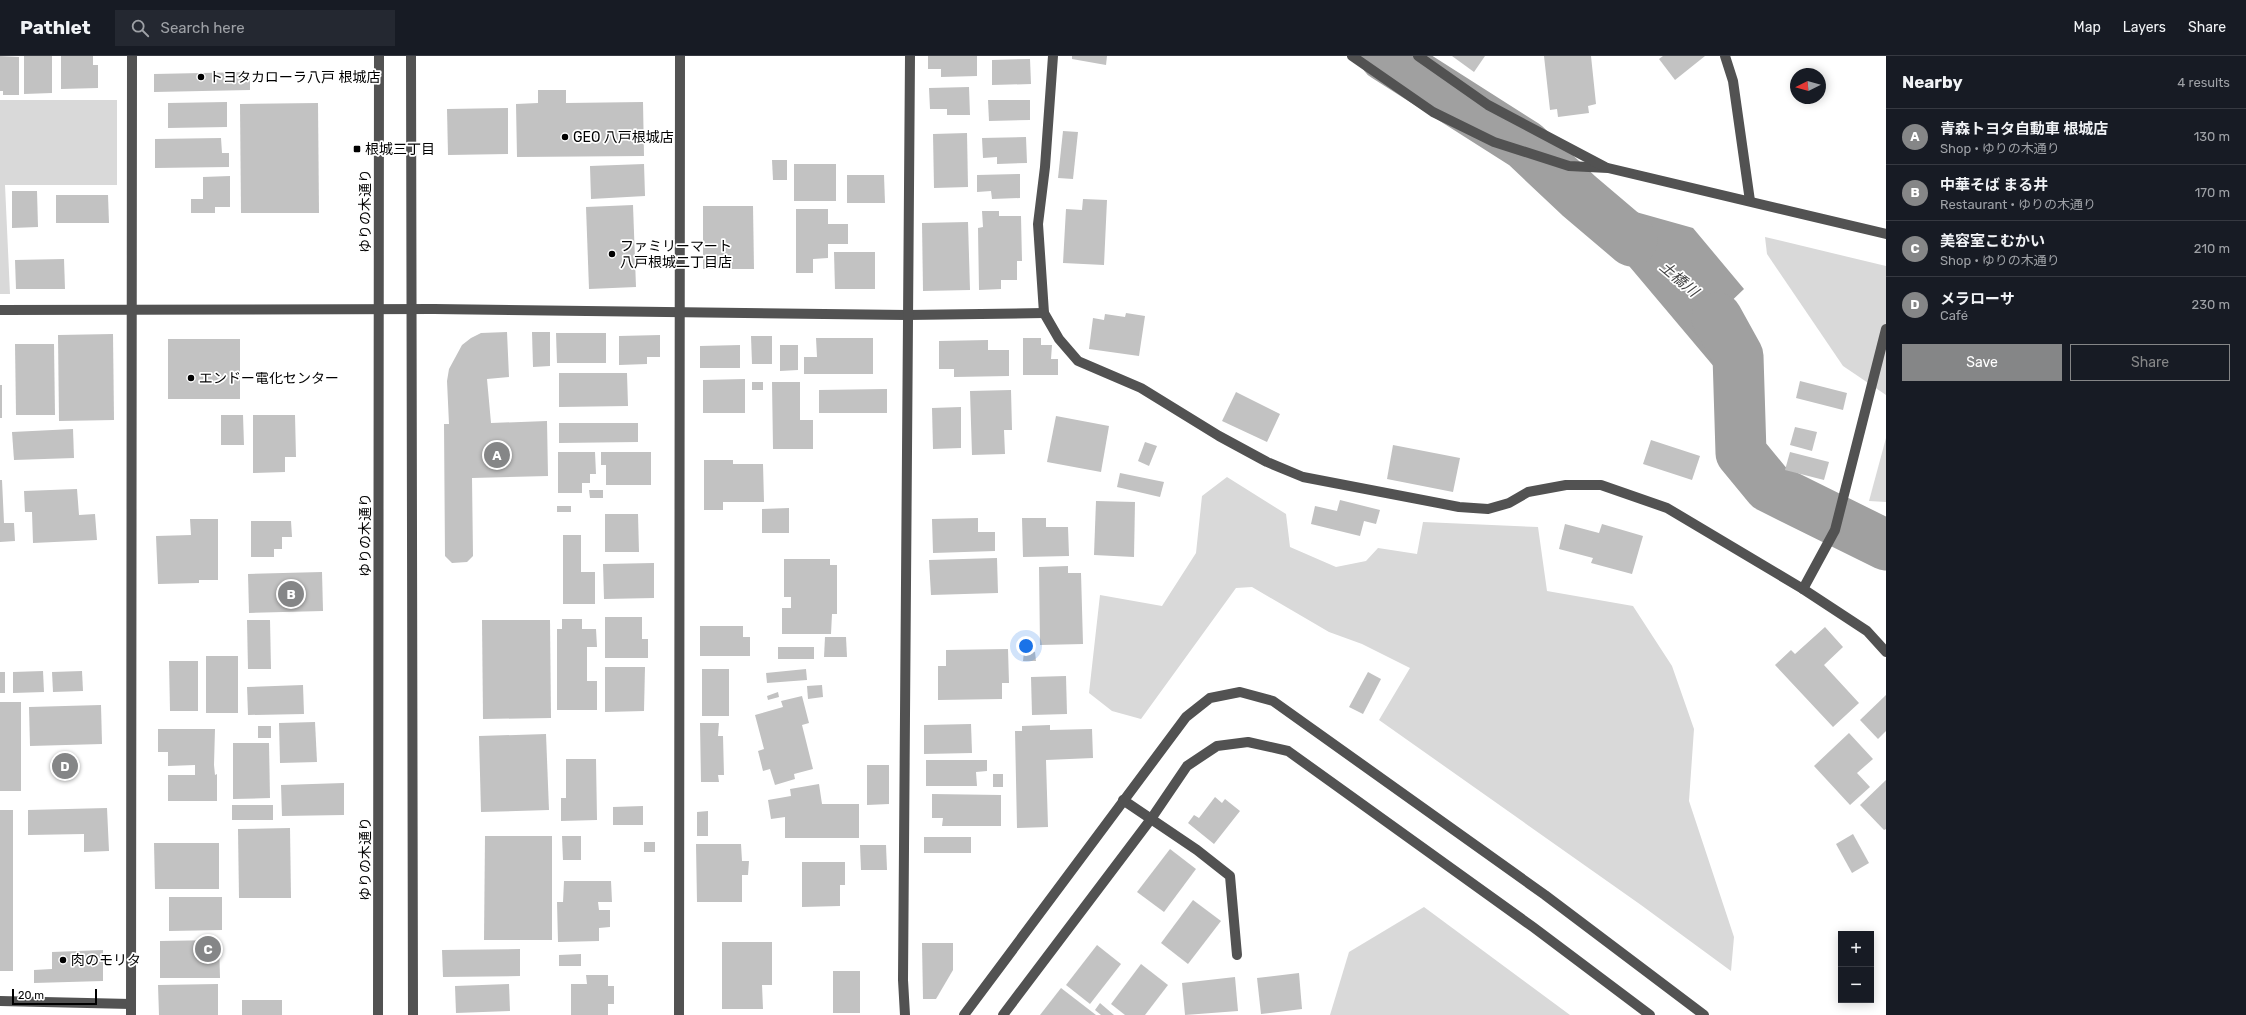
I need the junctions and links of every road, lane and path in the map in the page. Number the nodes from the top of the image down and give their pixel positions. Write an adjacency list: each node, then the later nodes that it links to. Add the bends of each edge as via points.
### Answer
1 (132, 56): 15 (street)
2 (379, 56): 16 (street, ゆりの木通り)
3 (412, 56): 14 (street)
4 (680, 56): 17 (street)
5 (910, 56): 19 (street)
6 (1053, 56): 18 (street, via 1038,224)
7 (1352, 56): 10 (street, via 1433,112 1494,142 1569,166)
8 (1418, 56): 10 (street, via 1488,105)
9 (1725, 56): 11 (street, via 1733,81)
10 (1608, 168): 11 (street)
11 (1750, 201): 12 (street)
12 (1886, 234)
13 (0, 310): 15 (street)
14 (411, 310): 16 (street); 17 (street); 30 (street)
15 (132, 311): 16 (street); 27 (street)
16 (379, 311): 29 (street, ゆりの木通り)
17 (680, 312): 19 (street); 31 (street)
18 (1044, 313): 19 (street); 21 (street, via 1059,339 1078,362 1140,388 1219,436 1267,462 1303,477 1459,507 1488,509 1509,503 1528,492 1566,485 1601,485 1667,508)
19 (907, 315): 32 (street, via 903,980)
20 (1886, 329): 21 (street, via 1835,530)
21 (1803, 589): 22 (street, via 1867,631)
22 (1886, 652)
23 (1123, 800): 24 (street); 33 (street); 36 (street, via 1186,717 1210,698 1240,692 1273,701 1545,895)
24 (1151, 819): 25 (street, via 1230,876); 34 (street); 35 (street, via 1187,766 1217,746 1248,742 1288,751 1533,927)
25 (1237, 955)
26 (0, 1001): 27 (street)
27 (130, 1004): 28 (street)
28 (131, 1015)
29 (378, 1015)
30 (413, 1015)
31 (679, 1015)
32 (905, 1015)
33 (964, 1015)
34 (1003, 1015)
35 (1650, 1015)
36 (1704, 1015)

